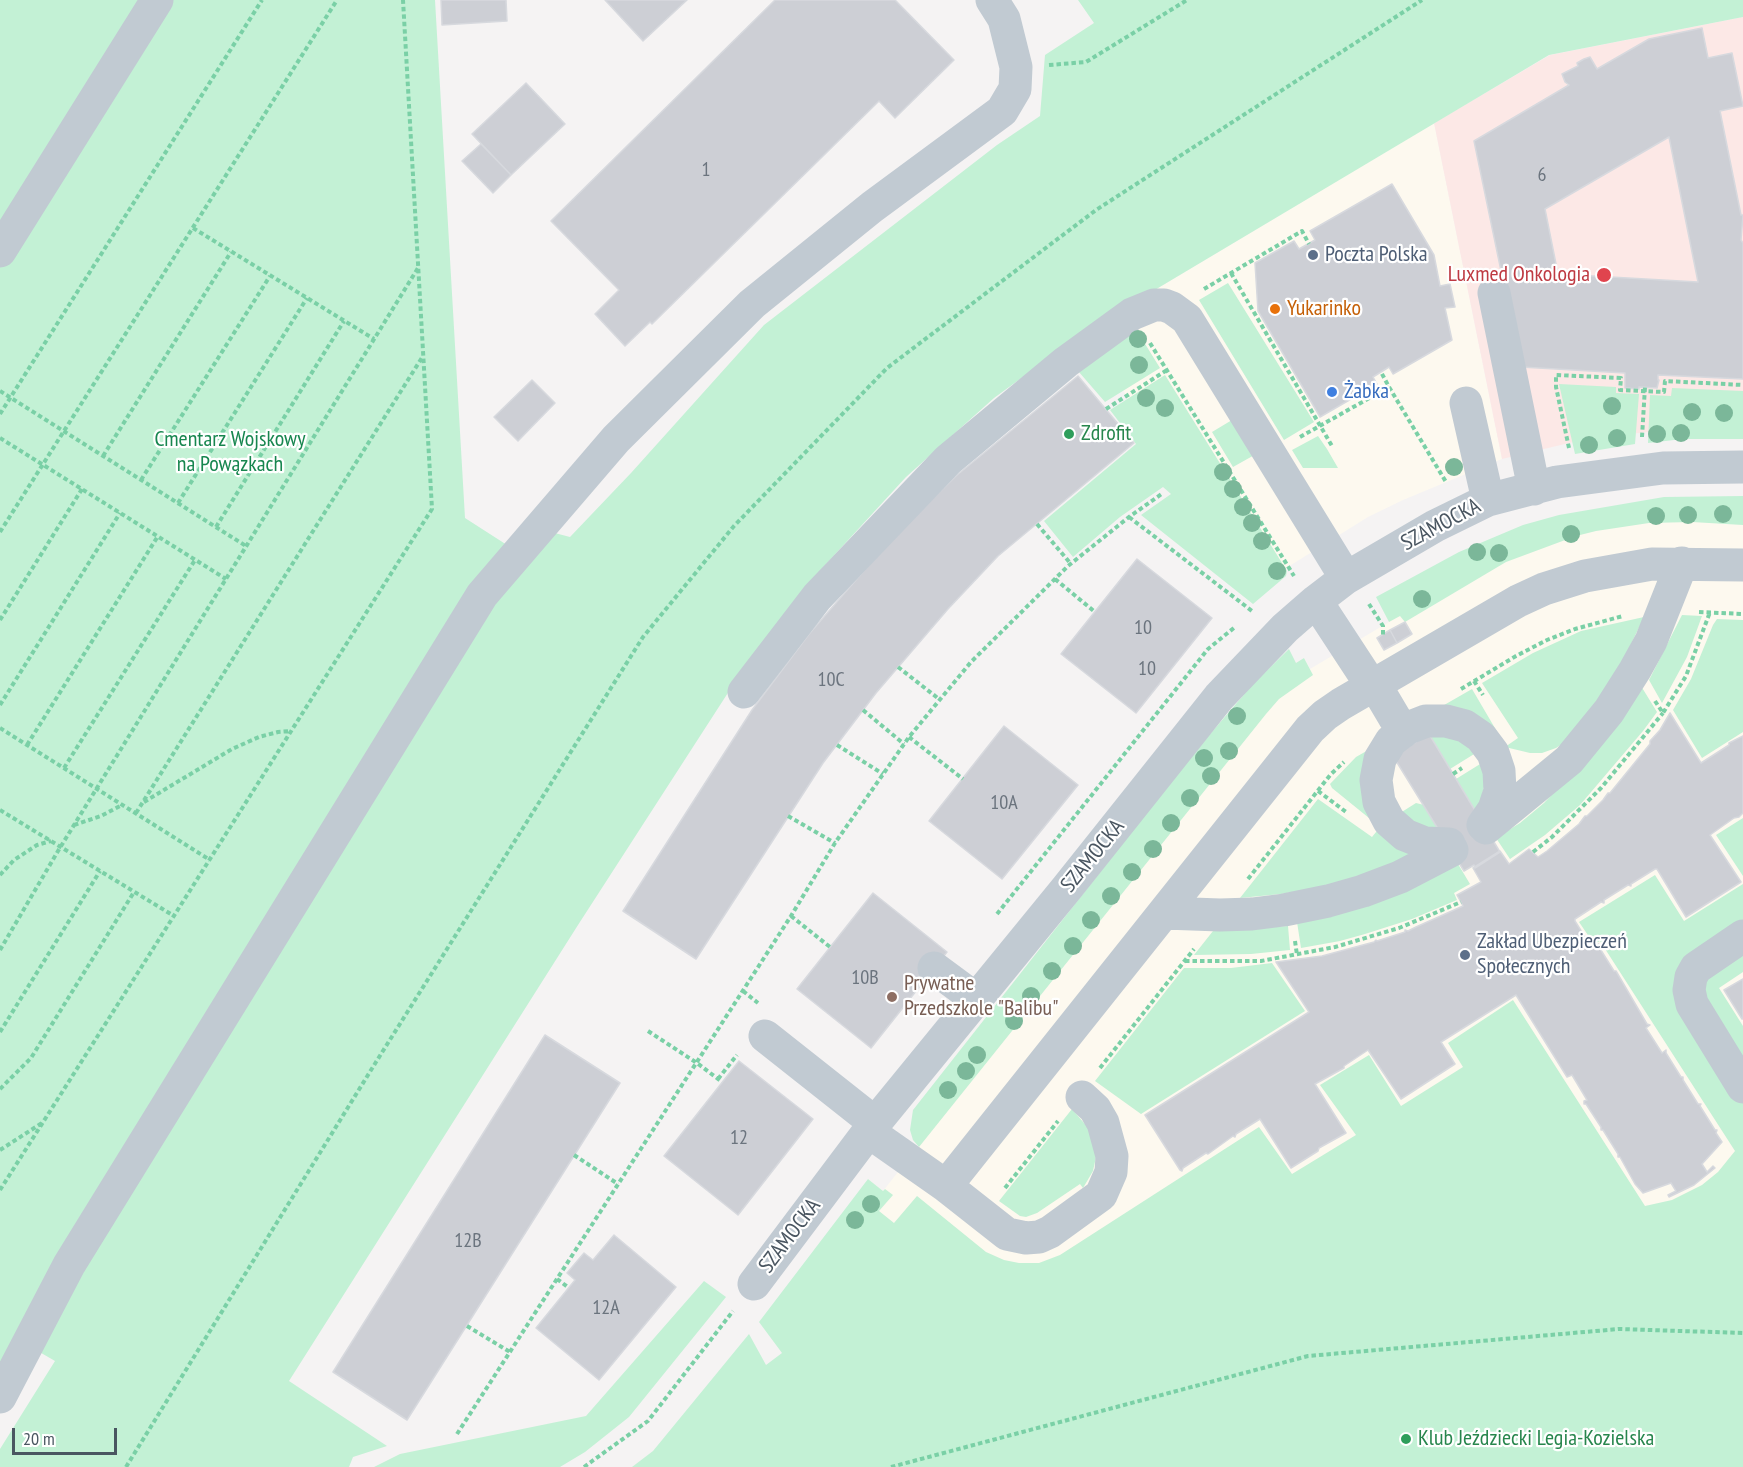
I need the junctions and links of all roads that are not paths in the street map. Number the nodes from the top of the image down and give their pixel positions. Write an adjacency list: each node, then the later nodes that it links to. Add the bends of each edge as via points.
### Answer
1 (157, 0): 3 (street)
2 (992, 0): 28 (street, via 1004,19 1016,67 1015,89 1002,111 872,207 752,304 616,439 482,595 69,1265)
3 (0, 251)
4 (1494, 293): 7 (street)
5 (1466, 403): 8 (street)
6 (1743, 467): 7 (street, SZAMOCKA, via 1663,468 1557,482)
7 (1534, 489): 8 (street, SZAMOCKA)
8 (1488, 500): 11 (street, SZAMOCKA, via 1435,526)
9 (1682, 563): 10 (street); 13 (street, via 1617,569 1544,589); 17 (street, via 1635,670 1609,711)
10 (1743, 565)
11 (1358, 586): 12 (street, SZAMOCKA); 14 (street, via 1187,319 1172,308 1154,305 1132,314 1066,362 948,460 817,597)
12 (1325, 614): 13 (street); 21 (street, SZAMOCKA, via 1285,628 1219,697)
13 (1373, 684): 15 (street); 18 (street, via 1310,729)
14 (744, 692)
15 (1403, 732): 16 (street, via 1426,721 1446,721 1465,726 1481,737); 18 (street, via 1391,741 1380,759 1376,780 1379,802 1389,820 1405,835 1450,847 1400,877 1336,899 1284,910 1220,915)
16 (1493, 753): 17 (street, via 1526,765); 17 (street, via 1500,791 1484,827)
17 (1569, 760)
18 (1164, 913): 26 (street)
19 (1743, 936): 23 (street, via 1696,968 1689,990 1692,1004)
20 (934, 968): 21 (street)
21 (976, 999): 25 (street, SZAMOCKA)
22 (765, 1023): 25 (street)
23 (1743, 1087)
24 (1081, 1094): 26 (street, via 1103,1123 1112,1156 1111,1172 1101,1195 1050,1232 1026,1238 1007,1234)
25 (872, 1127): 26 (street); 27 (street, SZAMOCKA)
26 (946, 1186)
27 (754, 1284)
28 (0, 1397)

